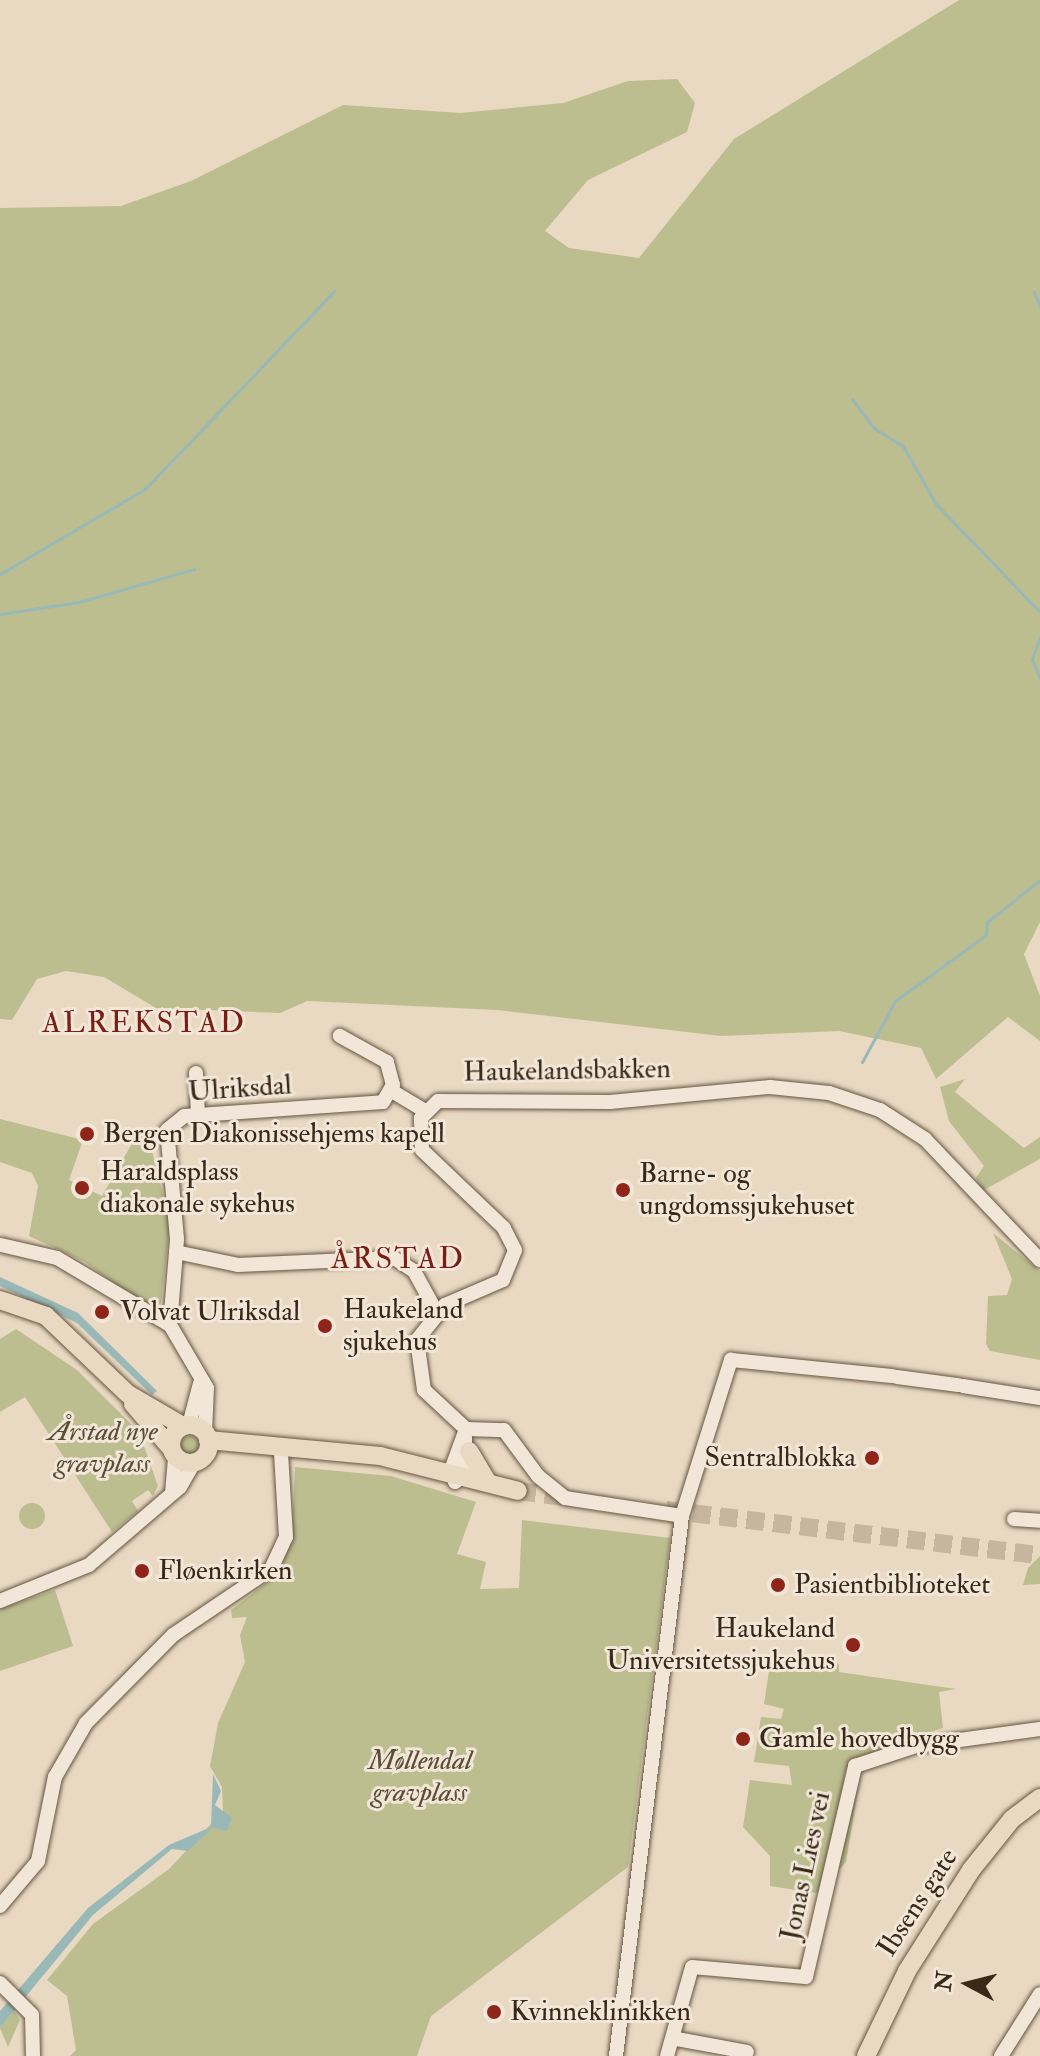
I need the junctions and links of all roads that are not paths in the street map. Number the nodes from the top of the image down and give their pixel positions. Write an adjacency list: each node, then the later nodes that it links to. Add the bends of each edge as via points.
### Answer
1 (340, 1036): 3 (street, via 387,1062)
2 (196, 1073): 5 (street)
3 (392, 1091): 4 (street); 5 (street, Ulriksdal, via 383,1102 358,1107)
4 (425, 1111): 8 (street, Haukelandsbakken, via 456,1098 610,1102 770,1087 829,1093 880,1110 925,1139); 10 (street, via 418,1135 427,1158 504,1228 515,1250 511,1270 495,1287)
5 (198, 1115): 7 (street, Ulriksdal, via 175,1121 165,1140)
6 (1, 1245): 11 (street, via 57,1258)
7 (176, 1252): 10 (street, via 238,1265 394,1258 414,1271); 11 (street, Ulriksdal)
8 (1040, 1260)
9 (3, 1301): 12 (main road, via 39,1312)
10 (436, 1311): 15 (street, via 417,1340 417,1375)
11 (170, 1325): 14 (street, via 210,1396)
12 (128, 1394): 14 (main road); 16 (main road)
13 (1040, 1398): 22 (street, via 743,1357 726,1364 712,1438)
14 (196, 1431): 16 (main road); 17 (main road); 18 (main road)
15 (466, 1439): 19 (street); 20 (main road); 22 (street, via 504,1430 538,1476 565,1498)
16 (173, 1452): 18 (main road); 21 (street)
17 (281, 1452): 18 (main road); 19 (main road, via 343,1454); 28 (street, via 286,1537 271,1569 173,1635 102,1705 61,1762 33,1869)
18 (198, 1461): 21 (street)
19 (457, 1475): 20 (main road); 20 (main road, via 518,1491)
20 (486, 1479)
21 (172, 1493): 25 (street, via 89,1565)
22 (682, 1516): 34 (street)
23 (1014, 1519): 24 (street)
24 (1040, 1521)
25 (0, 1601)
26 (1040, 1729): 31 (street, Jonas Lies vei, via 916,1746 855,1766 806,1977 692,1967)
27 (1040, 1798): 36 (main road, Ibsens gate, via 1012,1819 971,1870 907,1971)
28 (0, 1906)
29 (0, 1983): 33 (street, via 35,2027)
30 (1040, 1994): 37 (street)
31 (677, 2039): 32 (street); 35 (street, Jonas Lies vei)
32 (747, 2052)
33 (33, 2056)
34 (616, 2056)
35 (667, 2056)
36 (866, 2056)
37 (1001, 2056)

